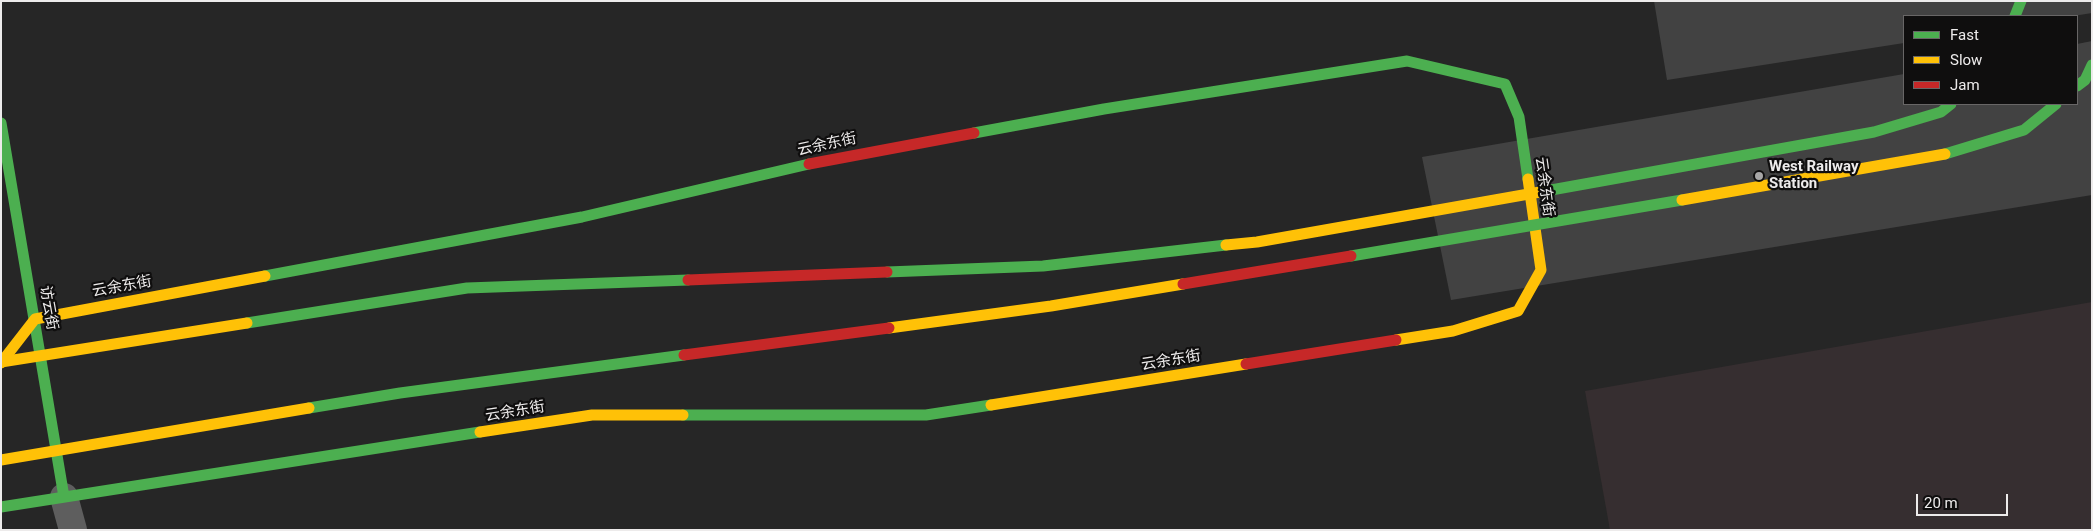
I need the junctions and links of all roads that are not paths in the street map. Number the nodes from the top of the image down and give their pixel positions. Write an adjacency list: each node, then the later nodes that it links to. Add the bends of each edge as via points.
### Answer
1 (2021, 1): 2 (main road)
2 (2015, 15)
3 (2092, 65): 4 (main road, via 2085,80)
4 (2078, 85)
5 (1950, 105): 9 (main road, bridge, via 1941,112 1874,132 1257,242 1043,266 467,288)
6 (2055, 105): 10 (main road, bridge, via 2024,130 1926,159 1051,306 400,392)
7 (1, 123): 8 (main road, 访云街)
8 (35, 318): 9 (main road); 11 (main road, 访云街); 11 (main road, 云余东街, via 582,217 830,159 1104,109 1407,60 1505,84 1518,117 1541,270 1518,311 1452,331 926,415 592,416)
9 (1, 363)
10 (1, 460)
11 (64, 497): 12 (main road, 云余东街); 13 (street)
12 (1, 507)
13 (74, 530)

